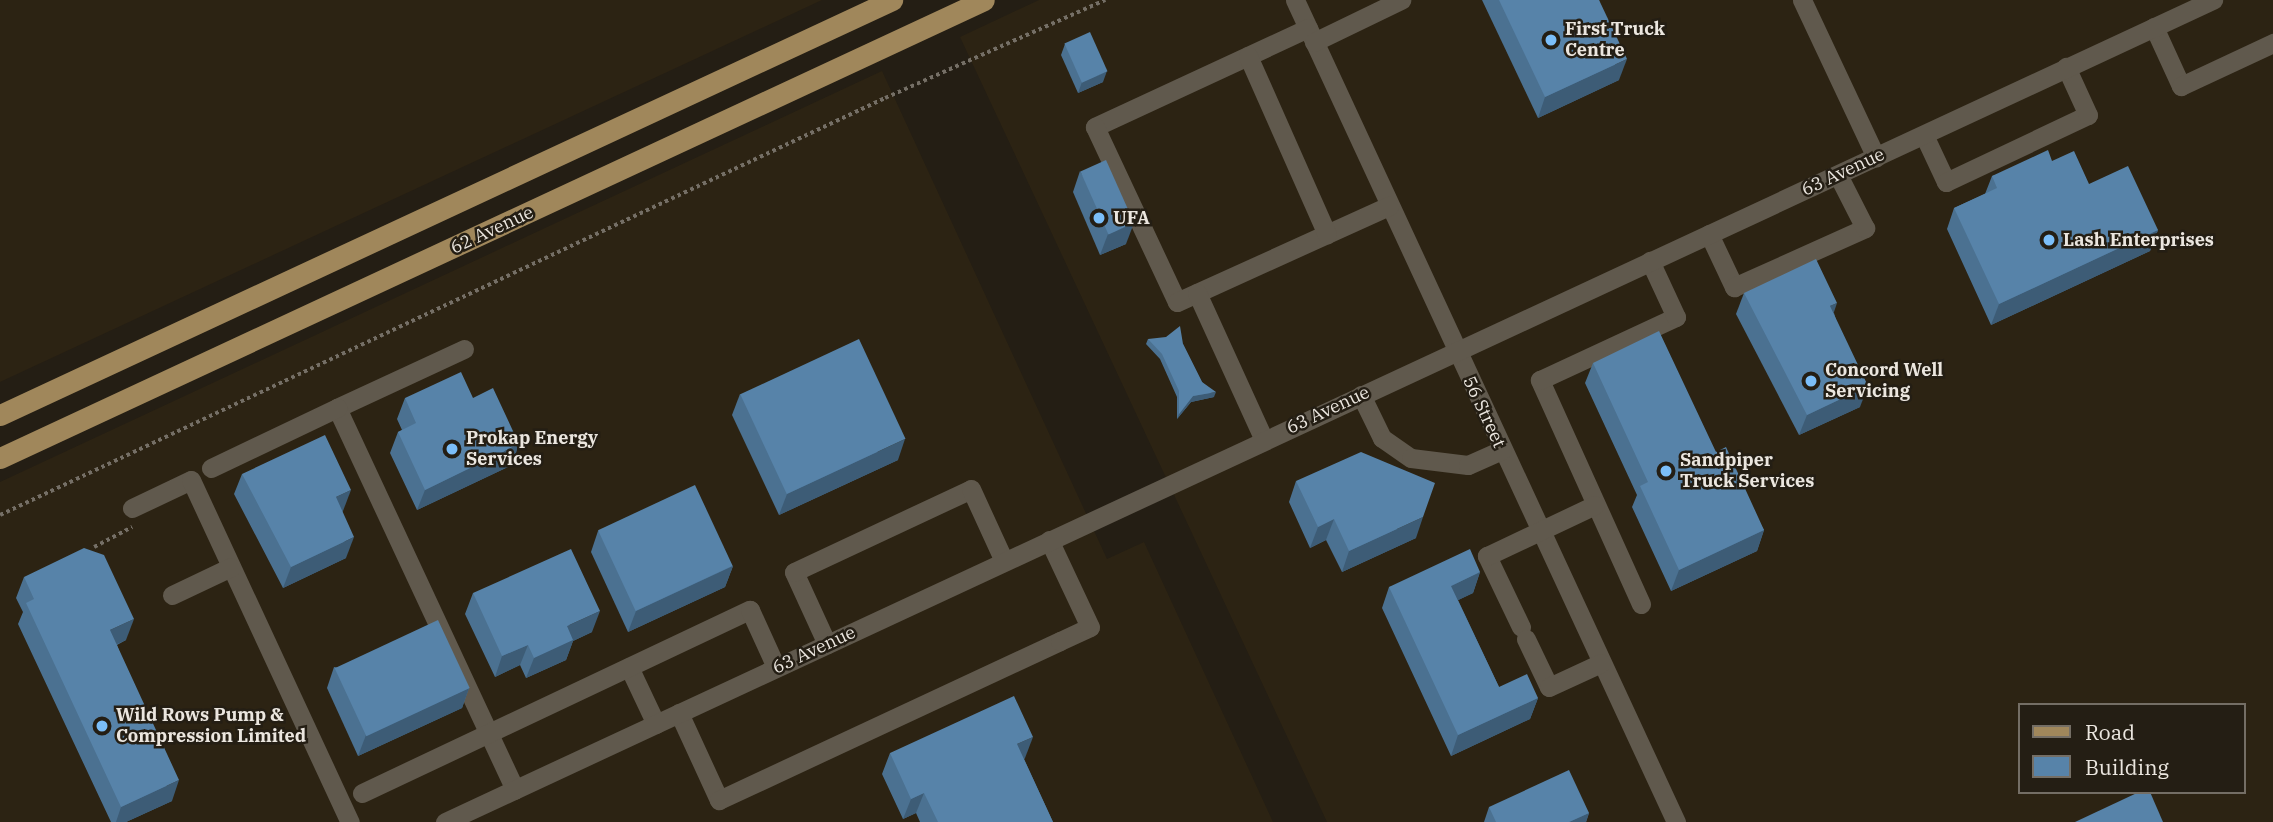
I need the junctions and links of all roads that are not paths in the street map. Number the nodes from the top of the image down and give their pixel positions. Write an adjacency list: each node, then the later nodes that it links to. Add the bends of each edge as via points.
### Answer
1 (892, 0): 24 (main road)
2 (984, 0): 27 (main road, 62 Avenue)
3 (1295, 0): 8 (street, 56 Street)
4 (1401, 0): 8 (street)
5 (1802, 0): 13 (street)
6 (2213, 0): 7 (street, 63 Avenue)
7 (2154, 27): 9 (street, via 2181,86); 11 (street, 63 Avenue)
8 (1311, 35): 10 (street); 15 (street, 56 Street)
9 (2273, 43)
10 (1248, 56): 16 (street); 19 (street, via 1095,127 1177,302)
11 (2066, 67): 12 (street, 63 Avenue); 12 (street, via 2088,115 1946,182)
12 (1924, 135): 13 (street, 63 Avenue)
13 (1876, 157): 14 (street, 63 Avenue)
14 (1838, 175): 17 (street, 63 Avenue); 17 (street, via 1865,228 1734,287)
15 (1389, 206): 16 (street); 21 (street, 56 Street)
16 (1327, 234): 19 (street)
17 (1709, 234): 18 (street, 63 Avenue)
18 (1650, 261): 21 (street, 63 Avenue); 29 (street, via 1676,317 1540,380)
19 (1197, 293): 25 (street)
20 (464, 349): 23 (street)
21 (1455, 350): 22 (street, 63 Avenue); 26 (street, 56 Street)
22 (1361, 395): 25 (street, 63 Avenue); 26 (street, via 1382,438 1411,458 1468,465)
23 (337, 408): 28 (street); 43 (street)
24 (0, 415)
25 (1264, 440): 32 (street, 63 Avenue)
26 (1502, 450): 31 (street, 56 Street)
27 (0, 458)
28 (211, 468)
29 (1595, 505): 31 (street); 36 (street)
30 (136, 516): 34 (street, via 191,480)
31 (1540, 531): 38 (street, 56 Street); 38 (street, via 1487,556 1549,687)
32 (1049, 540): 33 (street, 63 Avenue); 41 (street, via 1090,627 719,800)
33 (1004, 561): 37 (street, 63 Avenue); 37 (street, via 971,489 950,498 794,572)
34 (231, 567): 35 (street); 46 (street)
35 (172, 595)
36 (1641, 604)
37 (827, 644): 40 (street, 63 Avenue)
38 (1601, 663): 48 (street, 56 Street)
39 (629, 667): 40 (street, via 750,610); 42 (street); 43 (street)
40 (776, 667): 41 (street, 63 Avenue)
41 (679, 713): 42 (street, 63 Avenue)
42 (656, 724): 44 (street, 63 Avenue)
43 (489, 734): 44 (street); 45 (street)
44 (515, 789): 47 (street, 63 Avenue)
45 (362, 793)
46 (350, 822)
47 (445, 822)
48 (1676, 822)

